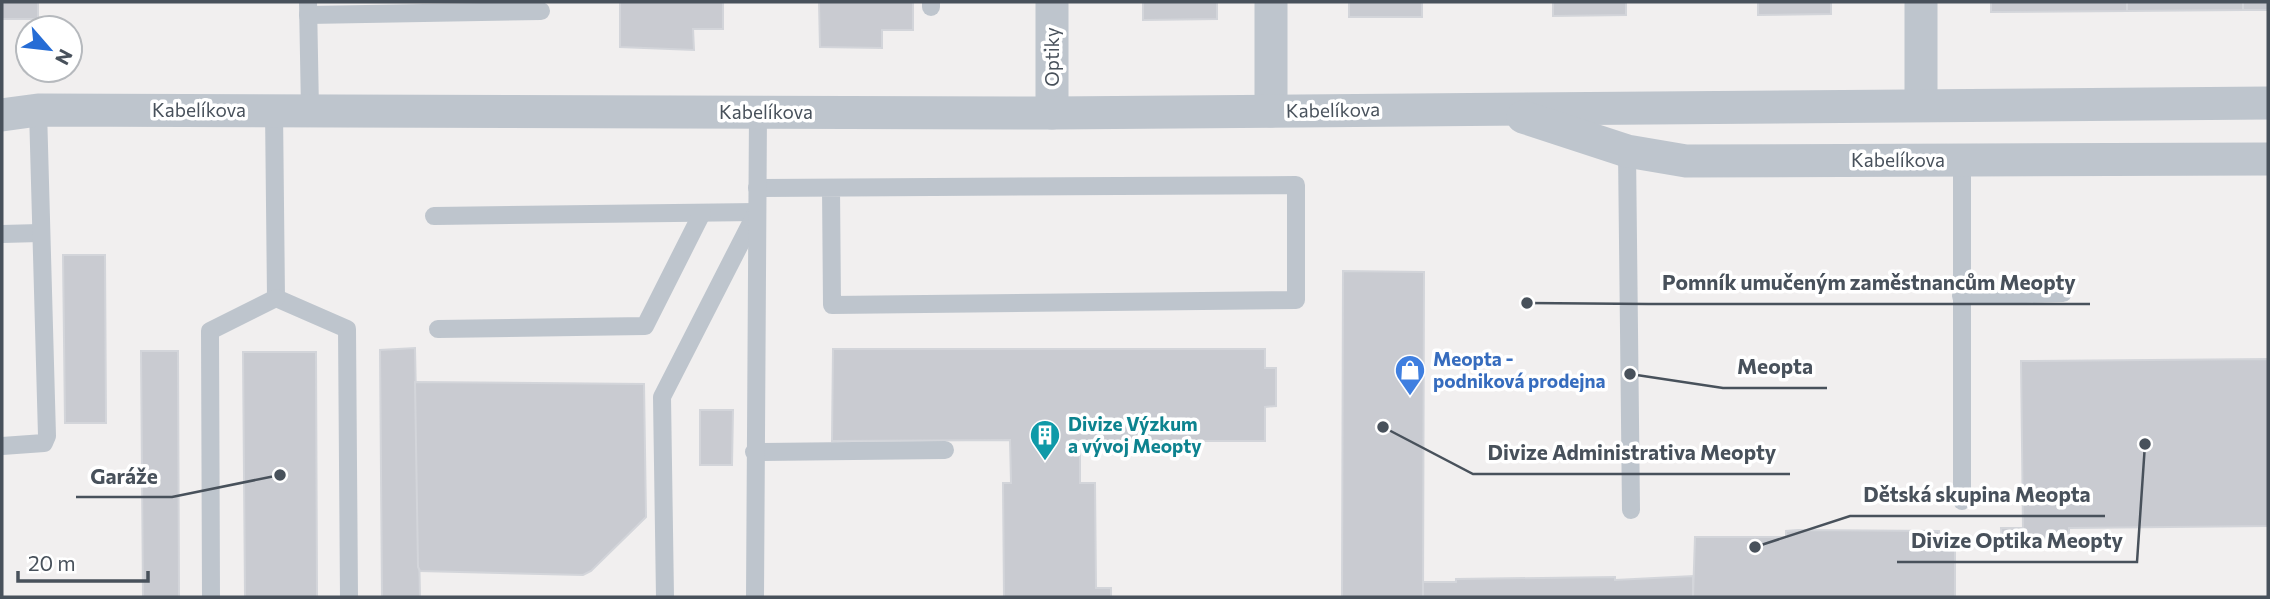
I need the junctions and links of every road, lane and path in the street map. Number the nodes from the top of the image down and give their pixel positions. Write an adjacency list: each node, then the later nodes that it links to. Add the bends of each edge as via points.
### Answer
1 (1052, 2): 15 (street, Optiky)
2 (1271, 2): 13 (street)
3 (1921, 2): 6 (street)
4 (308, 8): 5 (lane); 12 (lane)
5 (541, 11)
6 (1921, 103): 7 (street, Kabelíkova); 8 (street, Kabelíkova)
7 (2268, 103)
8 (1626, 107): 9 (street, Kabelíkova); 17 (street)
9 (1494, 108): 13 (street, Kabelíkova); 17 (street, Kabelíkova)
10 (38, 110): 11 (street, Kabelíkova); 16 (street, Kabelíkova); 25 (lane)
11 (274, 110): 12 (street, Kabelíkova); 29 (lane)
12 (310, 110): 14 (street, Kabelíkova)
13 (1271, 111): 15 (street, Kabelíkova)
14 (758, 112): 15 (street, Kabelíkova); 20 (lane)
15 (1052, 113)
16 (2, 115)
17 (1627, 151): 18 (street, Kabelíkova, via 1686,161); 35 (lane)
18 (1962, 159): 19 (street, Kabelíkova); 28 (lane)
19 (2268, 159)
20 (757, 188): 21 (lane); 22 (lane)
21 (831, 188): 21 (lane, via 832,305 1296,300 1296,185)
22 (757, 212): 23 (lane); 33 (lane); 38 (lane, via 662,397)
23 (702, 213): 24 (lane); 30 (lane, via 645,326)
24 (434, 216)
25 (40, 233): 26 (lane); 31 (lane, via 47,436 44,443 36,445)
26 (2, 234)
27 (2063, 293): 28 (lane)
28 (1961, 296): 34 (lane)
29 (276, 298): 36 (lane, via 210,331); 37 (lane, via 347,329)
30 (438, 329)
31 (2, 446)
32 (945, 450): 33 (lane)
33 (754, 452): 39 (lane)
34 (1962, 501)
35 (1631, 510)
36 (211, 597)
37 (349, 597)
38 (665, 597)
39 (755, 597)

